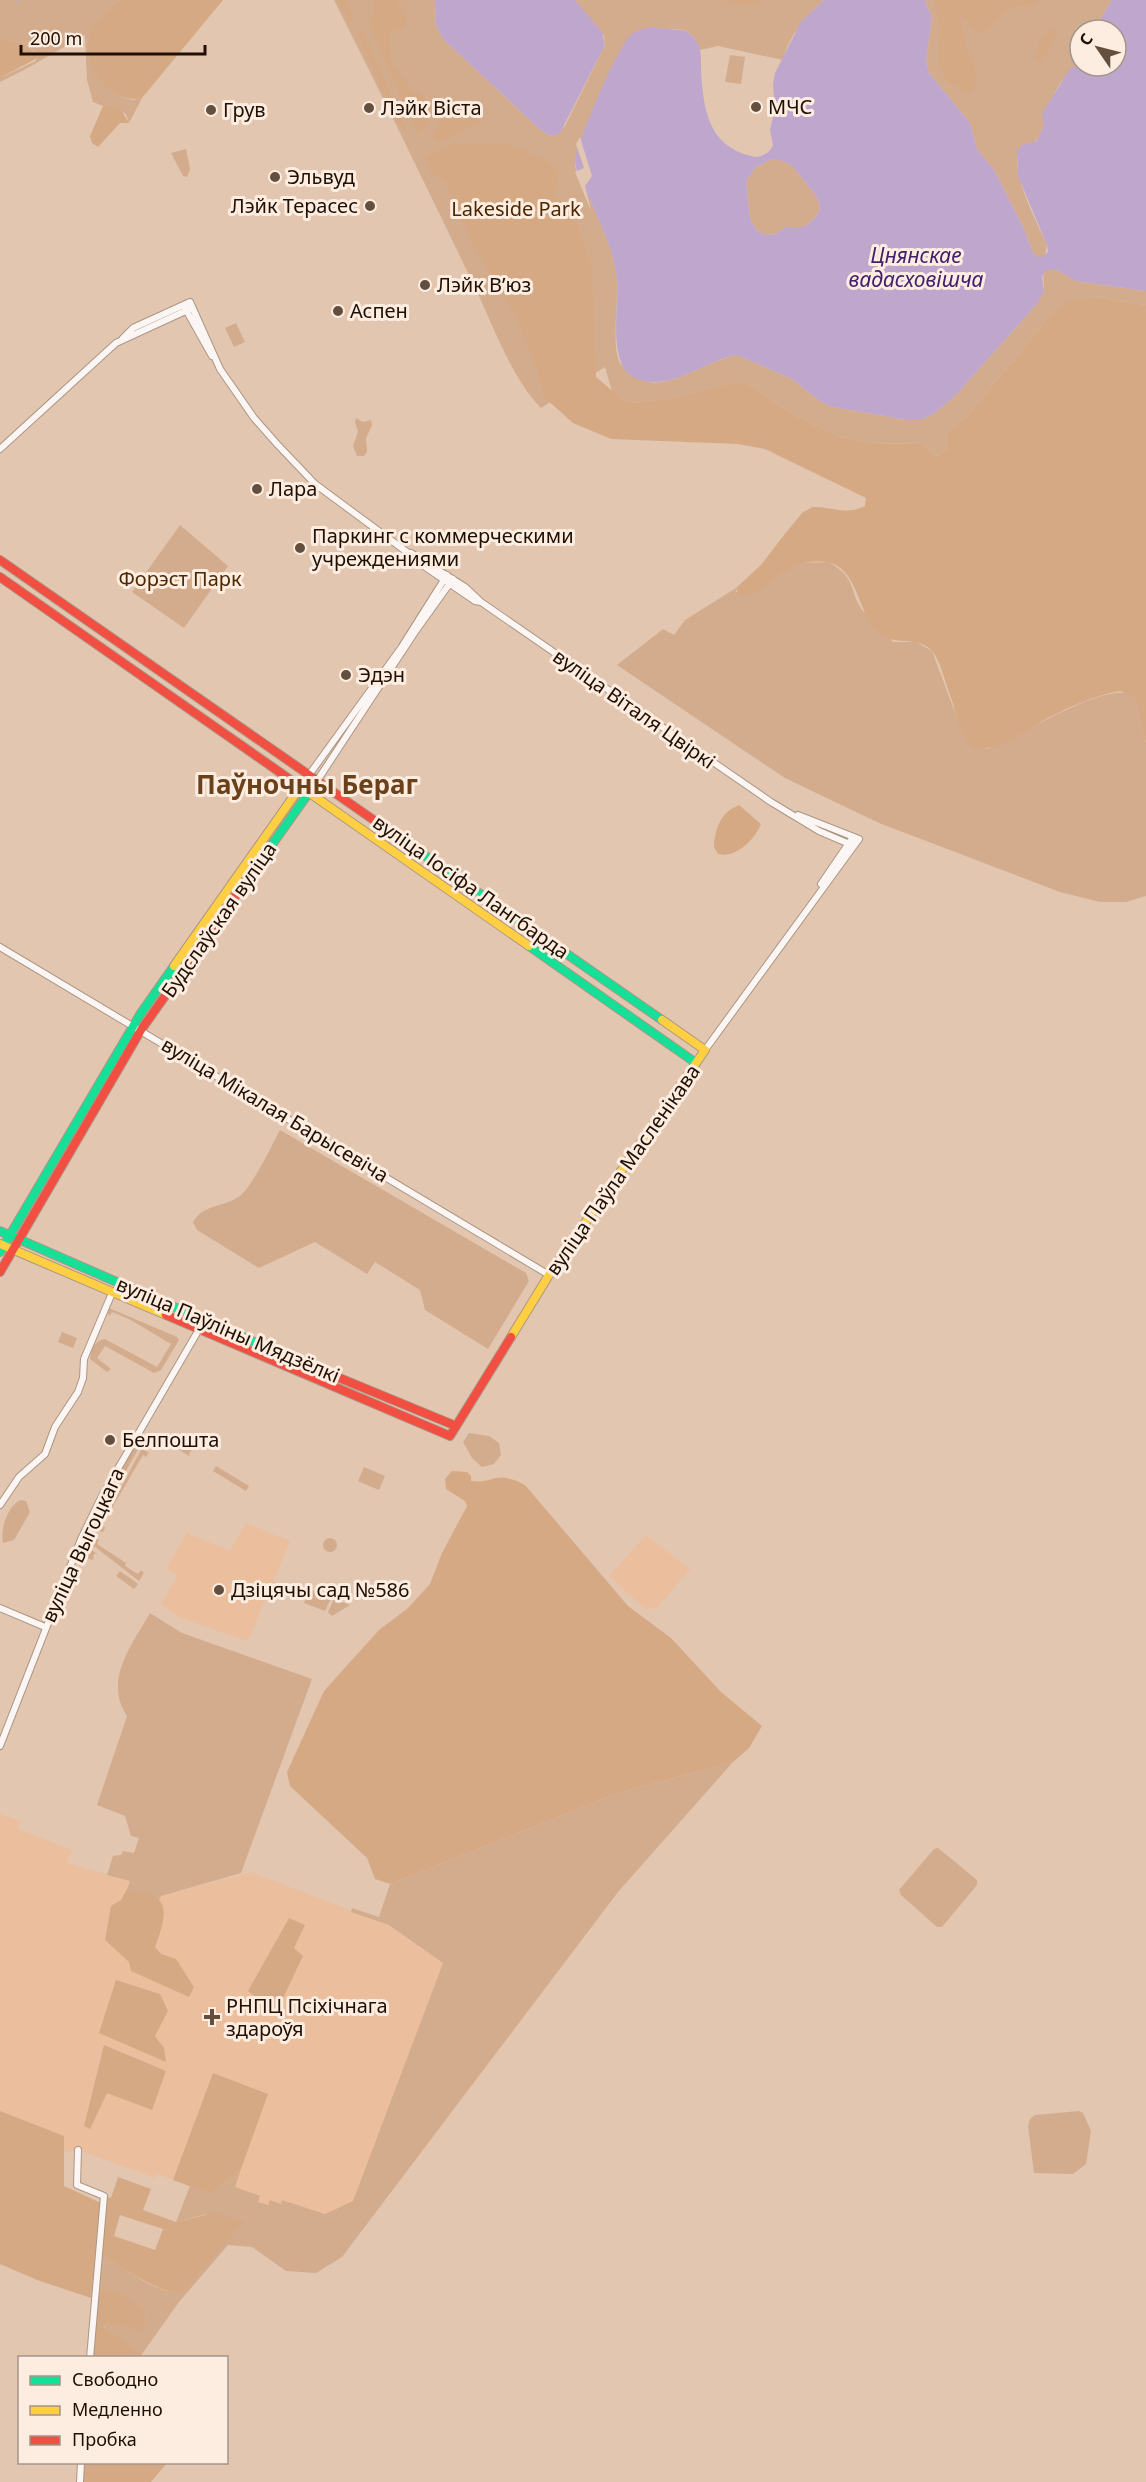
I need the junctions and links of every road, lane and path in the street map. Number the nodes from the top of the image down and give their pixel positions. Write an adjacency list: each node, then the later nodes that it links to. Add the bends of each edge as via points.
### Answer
1 (0, 448): 4 (street, вуліца Віталя Цвіркі, via 133,328 188,308 216,361 254,418 297,466 324,490)
2 (0, 560): 5 (street, вуліца Іосіфа Лангбарда)
3 (0, 577): 6 (street, вуліца Іосіфа Лангбарда)
4 (449, 579): 5 (street, Будслаўская вуліца); 7 (street, вуліца Віталя Цвіркі, via 731,776)
5 (314, 778): 6 (street, Будслаўская вуліца); 12 (street, вуліца Іосіфа Лангбарда)
6 (305, 789): 11 (street, Будслаўская вуліца); 13 (street, вуліца Іосіфа Лангбарда)
7 (789, 812): 8 (street, вуліца Віталя Цвіркі); 9 (street, вуліца Віталя Цвіркі, via 819,831)
8 (856, 838): 9 (street, вуліца Паўла Масленікава)
9 (851, 844): 12 (street, вуліца Паўла Масленікава)
10 (0, 947): 11 (street, вуліца Мікалая Барысевіча)
11 (137, 1028): 15 (street, Будслаўская вуліца); 18 (street, вуліца Мікалая Барысевіча)
12 (705, 1050): 13 (street, вуліца Паўла Масленікава)
13 (696, 1063): 18 (street, вуліца Паўла Масленікава)
14 (0, 1231): 15 (street, вуліца Паўліны Мядзёлкі)
15 (14, 1237): 16 (street, Будслаўская вуліца); 20 (street, вуліца Паўліны Мядзёлкі)
16 (4, 1248): 17 (street, Будслаўская вуліца); 19 (street, вуліца Паўліны Мядзёлкі)
17 (0, 1272)
18 (549, 1275): 21 (street, вуліца Паўла Масленікава)
19 (112, 1293): 20 (street, вуліца Паўліны Мядзёлкі); 23 (street, via 84,1359 78,1392 55,1427 45,1454 19,1477)
20 (201, 1326): 21 (street, вуліца Паўліны Мядзёлкі); 22 (street, вуліца Паўліны Мядзёлкі); 25 (street, вуліца Выгоцкага, via 102,1496)
21 (456, 1426): 22 (street, вуліца Паўла Масленікава)
22 (450, 1436)
23 (0, 1505)
24 (0, 1608): 25 (street)
25 (45, 1627): 26 (street, вуліца Выгоцкага)
26 (0, 1746)
27 (78, 2150): 28 (street, via 77,2185 104,2196)
28 (90, 2356)
29 (81, 2464): 30 (street)
30 (80, 2482)

